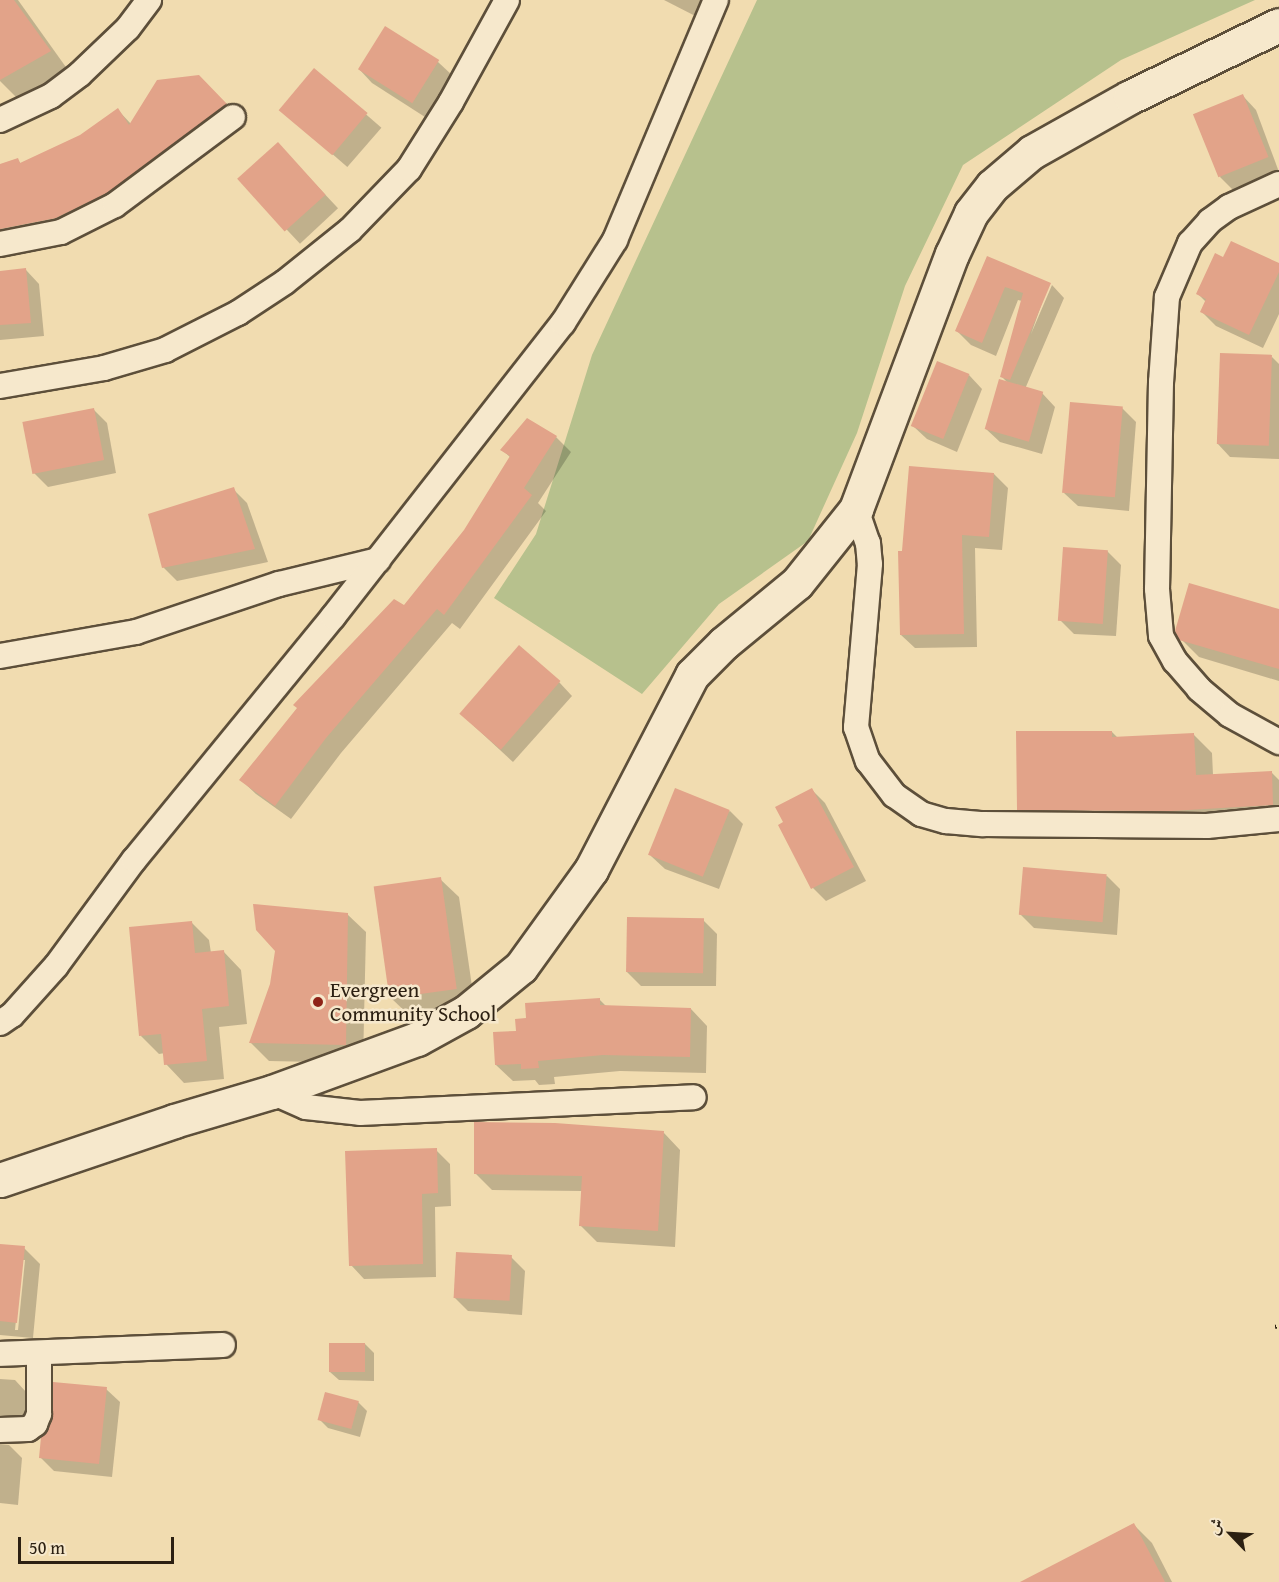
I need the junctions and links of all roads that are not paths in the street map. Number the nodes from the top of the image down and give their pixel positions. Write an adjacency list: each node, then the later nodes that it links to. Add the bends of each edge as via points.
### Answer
1 (149, 0): 6 (street, via 128,28 80,74 51,96)
2 (507, 0): 9 (street, via 409,169 350,230 285,282 238,313 165,350 104,368)
3 (716, 0): 11 (street, via 615,240 598,270 510,393)
4 (1279, 26): 10 (street, via 1130,97 1032,152 992,186 970,213 952,254)
5 (233, 117): 8 (street, via 115,205 61,232)
6 (0, 120)
7 (1279, 184): 13 (street, via 1229,207 1210,221 1190,243 1167,297 1161,382 1157,589 1161,636 1175,661 1199,689 1230,715)
8 (0, 244)
9 (0, 386)
10 (856, 509): 14 (street, via 867,537 870,564 856,727 868,761 894,795 921,814 983,824 1207,826); 16 (street, via 797,584 724,643 692,675 591,870 521,967 466,1012 417,1039)
11 (378, 560): 12 (street, via 279,584 136,632); 15 (street, via 134,860 56,966)
12 (0, 656)
13 (1279, 742)
14 (1279, 819)
15 (0, 1023)
16 (272, 1092): 17 (street, via 306,1107 360,1113); 18 (street)
17 (694, 1097)
18 (0, 1180)
19 (223, 1345): 20 (street)
20 (39, 1353): 21 (street); 22 (street, via 39,1414 35,1424 28,1429)
21 (0, 1354)
22 (0, 1430)

